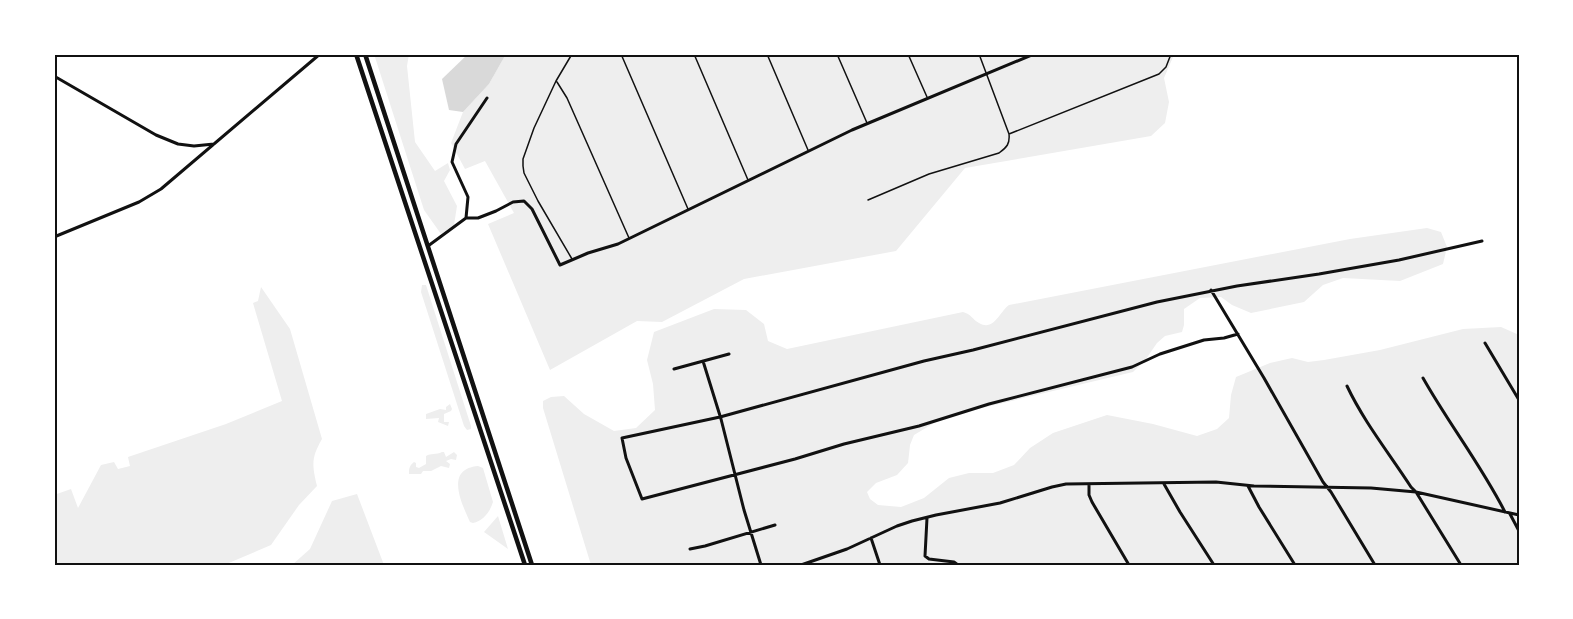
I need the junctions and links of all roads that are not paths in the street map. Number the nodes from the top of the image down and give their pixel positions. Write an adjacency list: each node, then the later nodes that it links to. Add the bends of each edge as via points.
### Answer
1 (320, 54): 20 (street)
2 (356, 54): 55 (main road)
3 (365, 54): 29 (main road)
4 (572, 54): 15 (lane)
5 (621, 54): 24 (lane)
6 (694, 54): 22 (lane)
7 (767, 54): 21 (lane)
8 (837, 54): 18 (lane)
9 (908, 54): 17 (lane)
10 (979, 54): 13 (lane)
11 (1034, 54): 13 (street)
12 (1170, 54): 19 (lane, via 1166,67 1158,74)
13 (986, 74): 17 (street); 19 (lane)
14 (54, 76): 20 (street, via 156,135 178,144)
15 (556, 81): 27 (lane); 30 (lane, via 523,159 524,173)
16 (487, 98): 25 (street, via 456,144 452,162 468,197)
17 (927, 98): 18 (street)
18 (867, 123): 21 (street)
19 (1009, 134): 23 (lane, via 1010,142 999,153 937,171)
20 (215, 144): 26 (street, via 140,202)
21 (808, 151): 22 (street)
22 (748, 181): 24 (street)
23 (868, 200)
24 (688, 210): 27 (street)
25 (466, 218): 29 (street); 30 (street, via 478,218 524,201 532,209 560,265)
26 (54, 237)
27 (629, 239): 30 (street)
28 (1482, 241): 31 (street, via 1399,260)
29 (428, 246): 56 (main road)
30 (573, 260)
31 (1211, 290): 32 (street); 40 (street, via 924,361)
32 (1238, 334): 41 (street, via 1204,340 1131,367); 45 (street)
33 (1485, 343): 39 (street)
34 (729, 354): 35 (street)
35 (703, 361): 36 (street); 40 (street)
36 (674, 369)
37 (1423, 378): 47 (street)
38 (1347, 386): 46 (street, via 1376,437)
39 (1519, 400)
40 (720, 417): 41 (street); 41 (street, via 622,438 626,458 642,499)
41 (735, 475): 52 (street)
42 (1089, 484): 43 (street); 49 (street, via 1066,484); 61 (street, via 1092,502)
43 (1164, 484): 44 (street, via 1216,482); 62 (street)
44 (1248, 486): 45 (street); 63 (street)
45 (1328, 488): 46 (street); 64 (street)
46 (1416, 492): 47 (street); 65 (street)
47 (1508, 513): 48 (street); 51 (street)
48 (1519, 515)
49 (927, 518): 53 (street); 60 (street, via 925,556)
50 (775, 525): 52 (street)
51 (1519, 531)
52 (751, 532): 54 (street); 57 (street)
53 (871, 538): 58 (street); 59 (street)
54 (690, 549)
55 (525, 565)
56 (532, 565)
57 (761, 565)
58 (801, 565)
59 (880, 565)
60 (958, 565)
61 (1129, 565)
62 (1214, 565)
63 (1295, 565)
64 (1375, 565)
65 (1461, 565)

